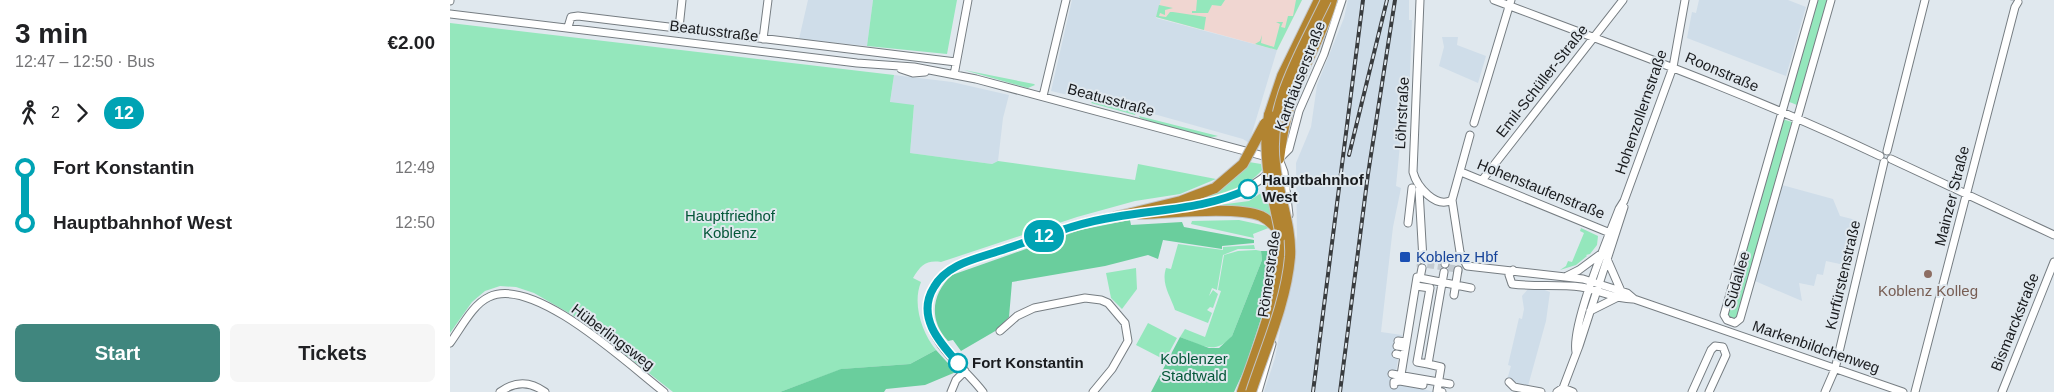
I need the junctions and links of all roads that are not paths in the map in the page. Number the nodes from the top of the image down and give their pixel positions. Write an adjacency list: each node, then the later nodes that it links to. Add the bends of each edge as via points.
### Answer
1 (682, 0): 20 (street)
2 (768, 0): 22 (street)
3 (968, 0): 24 (street)
4 (1066, 0): 28 (street)
5 (1319, 0): 30 (highway, via 1282,76)
6 (1326, 0): 92 (highway, bridge, via 1285,89 1275,123 1274,164 1289,234 1290,258 1281,298)
7 (1332, 0): 35 (highway, via 1317,43 1293,94)
8 (1342, 0): 35 (street, Karthäuserstraße, via 1324,54 1299,111 1289,149)
9 (1420, 0): 43 (street, Löhrstraße, via 1413,168 1419,186 1431,197 1445,202)
10 (1494, 0): 16 (street, Roonstraße)
11 (1623, 0): 21 (street, Emil-Schüller-Straße)
12 (1685, 0): 26 (street, Hohenzollernstraße)
13 (1814, 0): 29 (street, Südallee)
14 (1831, 0): 31 (street, Südallee)
15 (1925, 0): 36 (street, via 1887,151 1891,154)
16 (1510, 3): 21 (street, Roonstraße); 32 (street)
17 (2015, 3): 41 (street, Mainzer Straße)
18 (450, 14): 19 (street, Beatusstraße)
19 (568, 28): 20 (street, Beatusstraße, via 569,18 574,16); 25 (street, Beatusstraße)
20 (679, 28): 22 (street, Beatusstraße)
21 (1593, 38): 26 (street, Roonstraße); 38 (street, Emil-Schüller-Straße)
22 (763, 39): 23 (street, Beatusstraße)
23 (858, 50): 24 (street, Beatusstraße); 25 (street)
24 (956, 62): 27 (street)
25 (857, 63): 27 (street, Beatusstraße, via 914,67)
26 (1673, 66): 29 (street, Roonstraße); 44 (street, Hohenzollernstraße)
27 (954, 75): 28 (street, Beatusstraße)
28 (1043, 96): 34 (street, Beatusstraße)
29 (1782, 112): 31 (street, Roonstraße); 31 (street, Südallee, via 1724,315 1736,323 1740,319)
30 (1269, 115): 46 (highway, bridge, via 1243,164 1215,188 1182,202); 50 (highway, bridge, via 1267,166)
31 (1798, 118): 36 (street, Roonstraße)
32 (1474, 123)
33 (1470, 136): 37 (street)
34 (1264, 156): 35 (street, Beatusstraße); 39 (street, via 1265,169)
35 (1279, 159): 39 (street, Karthäuserstraße, via 1270,173); 93 (street, Römerstraße, via 1291,236 1270,356)
36 (1885, 159): 41 (street, Roonstraße); 77 (street, Kurfürstenstraße)
37 (1461, 172): 38 (street, Hohenstaufenstraße); 43 (street)
38 (1483, 180): 48 (street, Hohenstaufenstraße)
39 (1259, 181): 45 (street, Karthäuserstraße, via 1229,198)
40 (1415, 189): 42 (street)
41 (1966, 194): 49 (street, Roonstraße); 101 (street, Mainzer Straße)
42 (1415, 200): 47 (street); 57 (street, via 1422,264)
43 (1452, 200): 55 (street, Markenbildchenweg, via 1460,252 1467,266)
44 (1624, 202): 48 (street, Hohenzollernstraße); 51 (street, Hohenzollernstraße, via 1624,210)
45 (1140, 214): 46 (street, Karthäuserstraße); 50 (highway, via 1231,212 1262,216)
46 (1115, 217): 78 (street, Karthäuserstraße, via 1078,225 969,261 947,271 939,279 929,298 930,325)
47 (1408, 222)
48 (1610, 233): 51 (street, Hohenzollernstraße)
49 (2054, 235)
50 (1281, 236): 91 (highway, via 1274,295)
51 (1605, 256): 56 (street); 61 (street, Hohenzollernstraße); 63 (street)
52 (2054, 262): 102 (street, Bismarckstraße)
53 (1445, 265): 58 (street)
54 (1458, 270): 59 (street)
55 (1513, 270): 56 (street, Markenbildchenweg); 61 (street, Markenbildchenweg, via 1509,275 1512,284)
56 (1566, 276): 61 (street, Markenbildchenweg)
57 (1420, 278): 58 (street); 60 (street, via 1417,277)
58 (1442, 281): 59 (street); 75 (street, via 1432,354)
59 (1456, 283): 62 (street); 64 (street)
60 (1416, 286): 67 (street); 75 (street, via 1430,288 1417,362)
61 (1595, 286): 63 (street, Markenbildchenweg); 65 (street, Hohenzollernstraße); 72 (street, Hohenzollernstraße, via 1575,340)
62 (1471, 288)
63 (1620, 294): 65 (street); 77 (street, Markenbildchenweg)
64 (1454, 295)
65 (1590, 310): 72 (street, Hohenzollernstraße)
66 (1400, 326): 67 (street)
67 (1409, 328): 71 (street)
68 (1000, 331): 90 (street, via 1016,316 1034,308 1085,298 1108,304 1126,323 1128,341 1112,369)
69 (450, 343): 87 (street, Hüberlingsweg, via 487,297 508,292 522,294 580,325)
70 (1398, 343): 71 (street)
71 (1406, 345): 74 (street)
72 (1576, 352): 84 (street, Hohenzollernstraße)
73 (1396, 354): 74 (street)
74 (1404, 356): 80 (street)
75 (1435, 365): 76 (street); 81 (street)
76 (1450, 368)
77 (1835, 369): 99 (street, Kurfürstenstraße); 100 (street, Markenbildchenweg)
78 (965, 371): 88 (street); 89 (street, Karthäuserstraße)
79 (1392, 374): 80 (street)
80 (1398, 381): 81 (street)
81 (1439, 382): 83 (street); 94 (street, via 1437,391)
82 (1508, 382): 95 (street, via 1514,387)
83 (1450, 384)
84 (1561, 391): 96 (street)
85 (500, 392): 86 (street, via 510,385 525,383)
86 (546, 392)
87 (664, 392)
88 (951, 392)
89 (984, 392)
90 (1093, 392)
91 (1242, 392)
92 (1251, 392)
93 (1258, 392)
94 (1442, 392)
95 (1541, 392)
96 (1573, 392)
97 (1692, 392): 98 (street, via 1711,350 1715,346 1723,347 1726,355)
98 (1709, 392)
99 (1825, 392)
100 (1903, 392)
101 (1915, 392)
102 (2002, 392)

